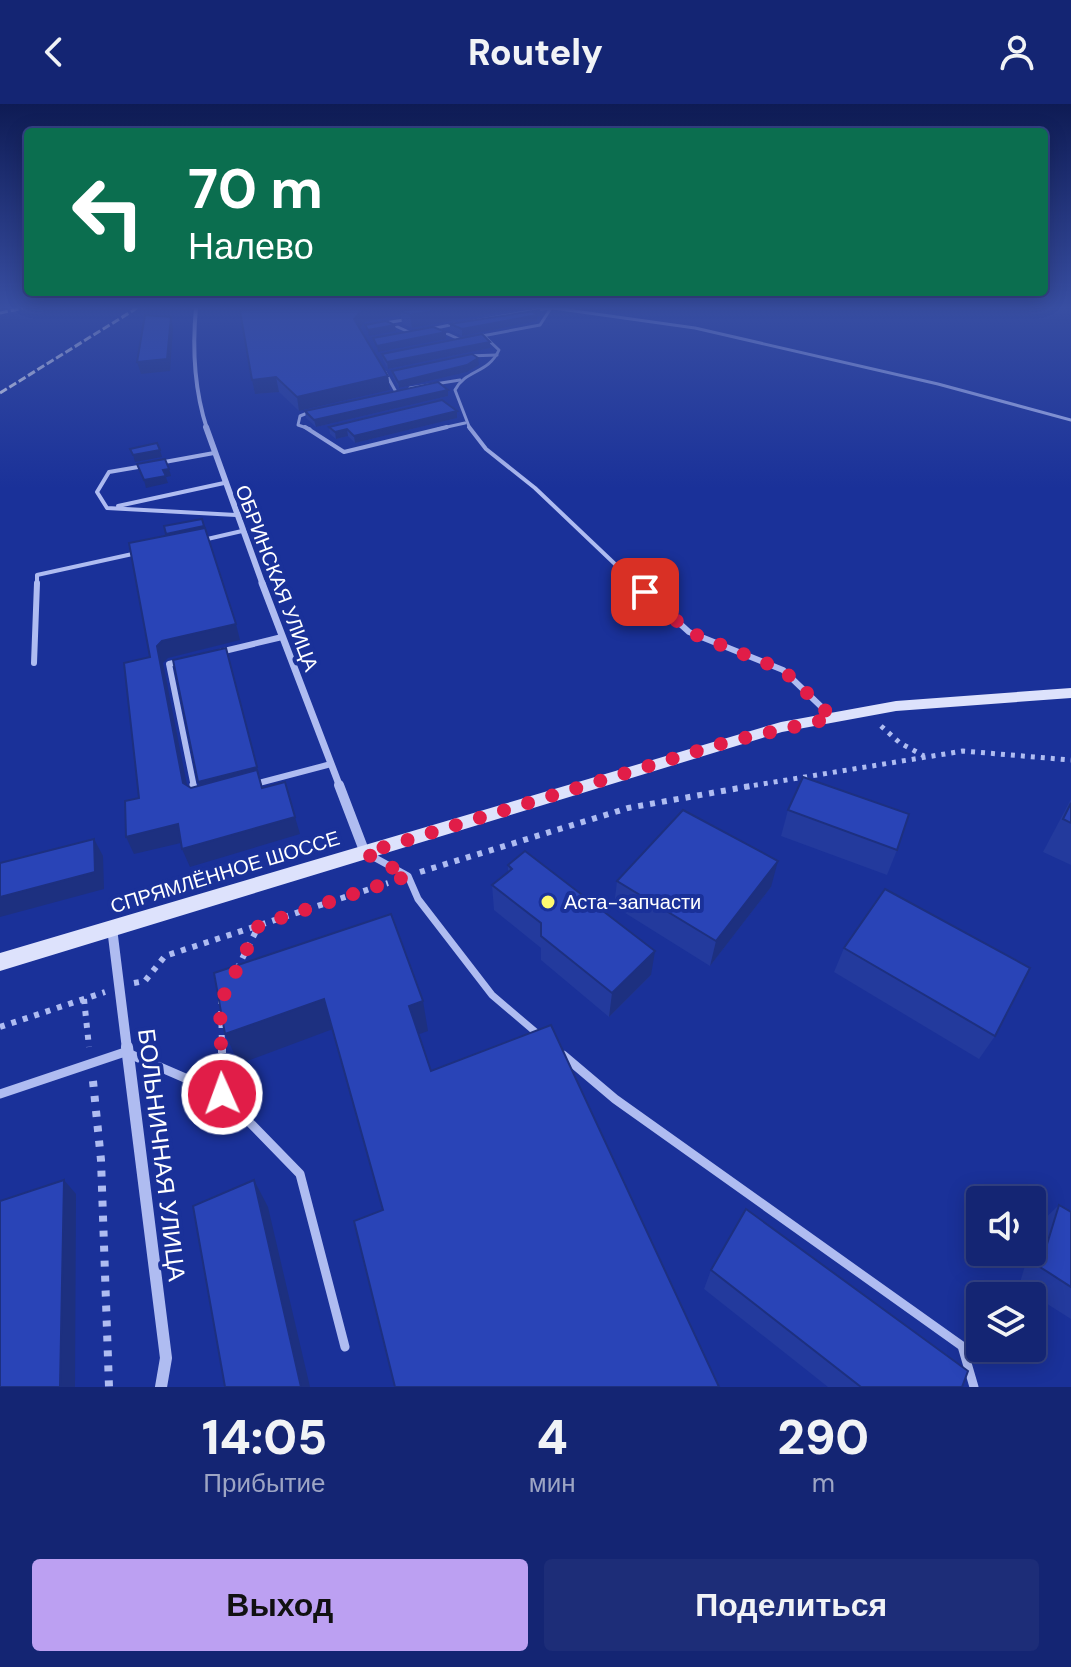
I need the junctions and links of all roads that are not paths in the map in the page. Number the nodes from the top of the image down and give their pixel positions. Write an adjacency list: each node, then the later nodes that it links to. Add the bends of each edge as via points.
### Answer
1 (195, 368): 13 (street, ОБРИНСКАЯ УЛИЦА, via 197,400)
2 (382, 368): 6 (lane)
3 (486, 368): 7 (lane)
4 (868, 368): 11 (lane)
5 (400, 371): 6 (lane)
6 (386, 374): 8 (lane)
7 (460, 380): 8 (lane); 12 (lane, via 455,390)
8 (396, 392): 9 (lane)
9 (382, 395)
10 (324, 409): 12 (lane, via 300,416 298,425 344,452)
11 (1071, 420)
12 (465, 423): 25 (lane, via 486,449 689,632 783,670)
13 (214, 453): 14 (street, ОБРИНСКАЯ УЛИЦА); 15 (lane, via 109,472 97,492)
14 (224, 483): 15 (lane); 16 (street, ОБРИНСКАЯ УЛИЦА)
15 (107, 508): 16 (lane)
16 (236, 515): 17 (street, ОБРИНСКАЯ УЛИЦА)
17 (242, 531): 18 (lane); 20 (street, ОБРИНСКАЯ УЛИЦА)
18 (191, 542)
19 (145, 552): 23 (lane, via 37,575)
20 (282, 637): 21 (lane); 26 (street, ОБРИНСКАЯ УЛИЦА)
21 (211, 654)
22 (197, 657): 28 (lane, via 169,664)
23 (34, 663)
24 (1071, 693): 25 (main road, СПРЯМЛЁННОЕ ШОССЕ)
25 (833, 718): 29 (main road, СПРЯМЛЁННОЕ ШОССЕ, via 727,742)
26 (331, 764): 27 (lane); 29 (street, ОБРИНСКАЯ УЛИЦА)
27 (241, 787)
28 (196, 799)
29 (365, 853): 30 (main road, СПРЯМЛЁННОЕ ШОССЕ); 32 (lane, via 408,876 418,899 492,995)
30 (112, 928): 31 (main road, СПРЯМЛЁННОЕ ШОССЕ); 33 (street, БОЛЬНИЧНАЯ УЛИЦА)
31 (0, 962)
32 (548, 1043)
33 (125, 1052): 35 (lane); 36 (lane, via 222,1094 300,1174); 37 (street, БОЛЬНИЧНАЯ УЛИЦА, via 166,1358)
34 (559, 1052): 38 (lane, via 615,1099 962,1346)
35 (0, 1094)
36 (345, 1347)
37 (161, 1387)
38 (974, 1387)

